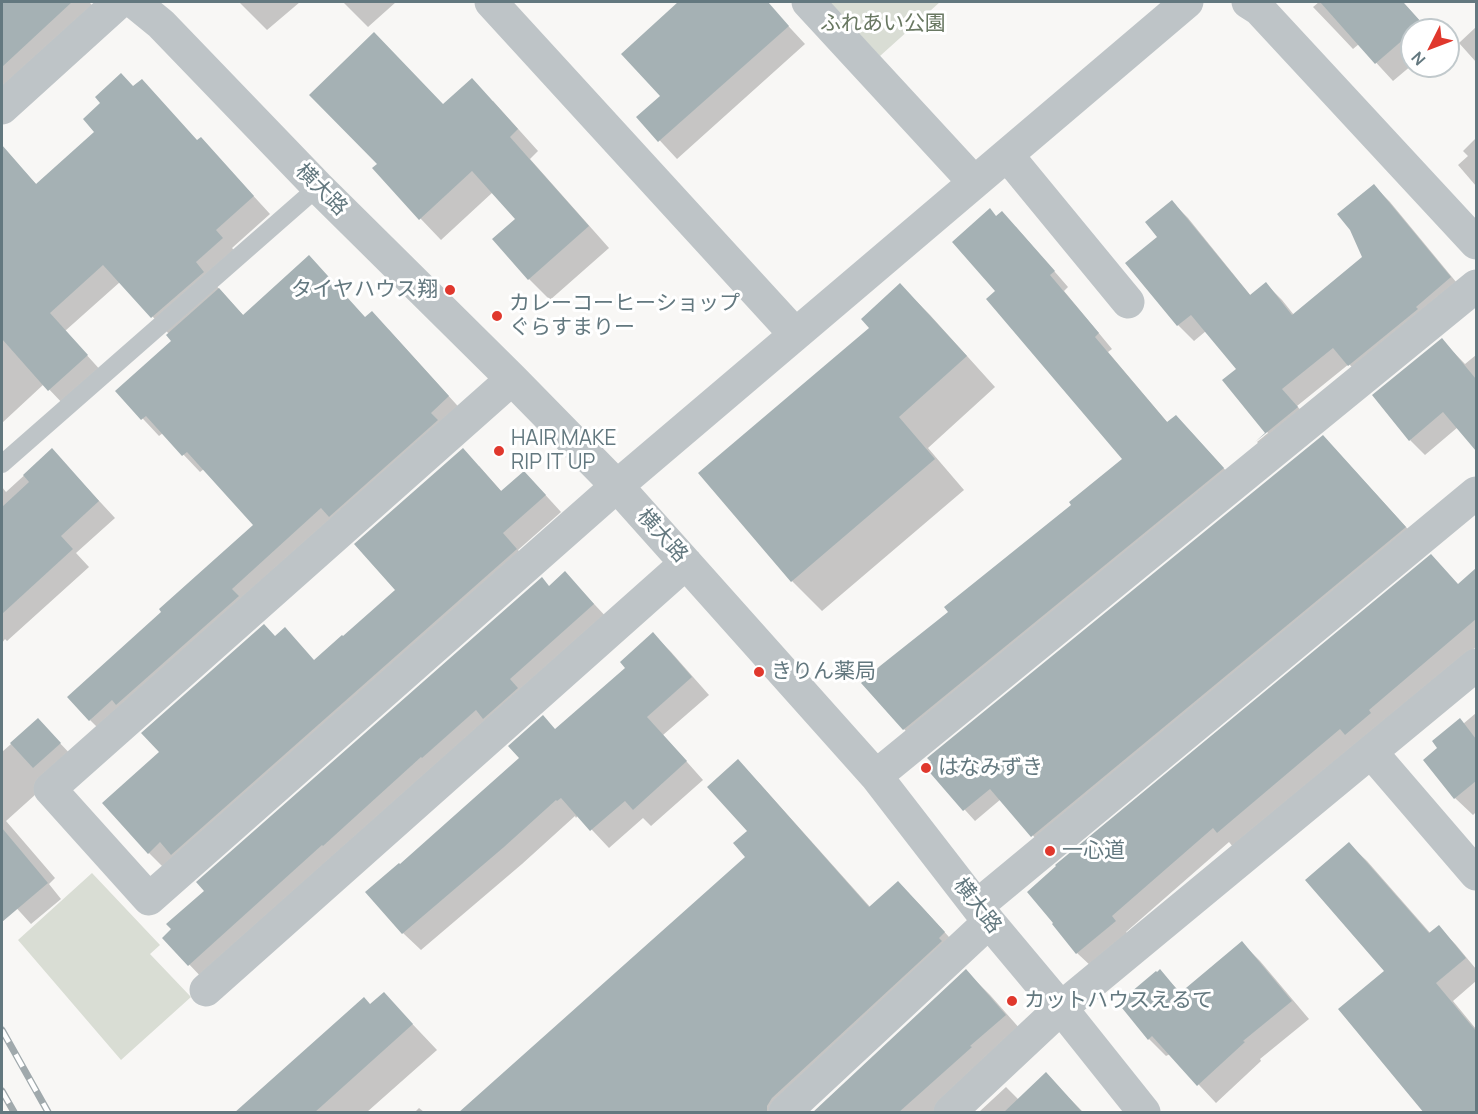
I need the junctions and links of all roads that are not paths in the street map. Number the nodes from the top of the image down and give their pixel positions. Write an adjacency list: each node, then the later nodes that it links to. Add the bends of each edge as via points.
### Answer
1 (119, 2): 7 (street)
2 (134, 2): 10 (street, 横大路)
3 (491, 2): 14 (street)
4 (808, 2): 9 (street)
5 (1187, 2): 8 (street)
6 (1258, 4): 11 (street)
7 (2, 108)
8 (1007, 155): 9 (street); 13 (street)
9 (974, 182): 14 (street)
10 (318, 187): 15 (street, 横大路); 16 (lane)
11 (1476, 243)
12 (1476, 286): 22 (street)
13 (1128, 302)
14 (795, 334): 17 (street)
15 (512, 379): 17 (street, 横大路); 17 (street, via 51,789 149,899)
16 (2, 464)
17 (616, 486): 19 (street, 横大路)
18 (1476, 493): 24 (street)
19 (686, 563): 22 (street, 横大路); 25 (street)
20 (1476, 665): 21 (street)
21 (1371, 752): 23 (street); 26 (street)
22 (876, 776): 24 (street, 横大路)
23 (1476, 874)
24 (983, 914): 26 (street, 横大路); 27 (street)
25 (206, 990)
26 (1061, 1008): 28 (street); 29 (street, 横大路)
27 (785, 1113)
28 (950, 1113)
29 (1144, 1113)

